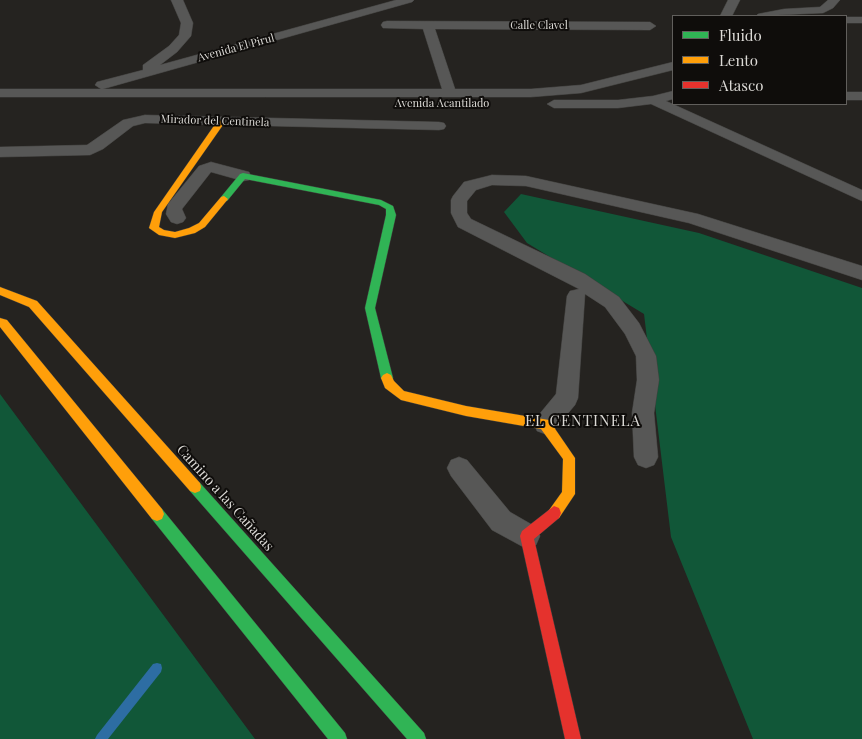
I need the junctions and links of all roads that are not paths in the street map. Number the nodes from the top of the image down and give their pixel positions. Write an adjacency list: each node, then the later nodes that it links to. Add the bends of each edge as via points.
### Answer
1 (177, 0): 13 (street, via 187,23 185,36)
2 (408, 0): 13 (street, Avenida El Pirul)
3 (734, 0): 5 (street)
4 (834, 0): 6 (street, via 823,10)
5 (726, 15)
6 (769, 15)
7 (847, 20): 8 (street)
8 (862, 20)
9 (386, 25): 10 (street, Calle Clavel)
10 (428, 25): 11 (street, Calle Clavel); 17 (street)
11 (650, 26)
12 (672, 66): 14 (street, Avenida Acantilado)
13 (138, 75): 21 (street, Avenida El Pirul)
14 (620, 79): 15 (street); 17 (street, Avenida Acantilado, via 564,91)
15 (672, 89)
16 (0, 93): 21 (street, Avenida Acantilado)
17 (450, 94): 21 (street, Avenida Acantilado)
18 (672, 95): 22 (street, Avenida Acantilado)
19 (847, 96): 20 (street)
20 (862, 96)
21 (71, 97): 23 (street, Avenida Acantilado); 24 (street, Avenida Acantilado)
22 (653, 100): 24 (street, Avenida Acantilado); 29 (street)
23 (0, 102)
24 (330, 116): 25 (street, Mirador del Centinela); 26 (street, Mirador del Centinela)
25 (221, 122): 27 (street, Mirador del Centinela, via 135,120 90,150); 28 (street, via 158,212 154,228 175,235 192,231 202,225)
26 (439, 126)
27 (0, 152)
28 (243, 176): 30 (street, via 205,168 174,208); 35 (street, via 381,203 390,208 370,308 389,384 401,395 466,411)
29 (862, 196)
30 (177, 218)
31 (862, 272): 36 (street, via 692,218 526,181 492,180 470,186 459,200 459,213 464,222 578,279 612,302 632,330 646,356 648,380 643,413)
32 (0, 291): 40 (street, Camino a las Cañadas, via 32,304)
33 (577, 296): 35 (street, via 567,398)
34 (0, 322): 39 (street)
35 (545, 424): 38 (street, via 569,458 568,494 550,518)
36 (646, 457)
37 (459, 468): 38 (street, via 500,521)
38 (527, 536): 41 (street)
39 (339, 739)
40 (418, 739)
41 (573, 739)

